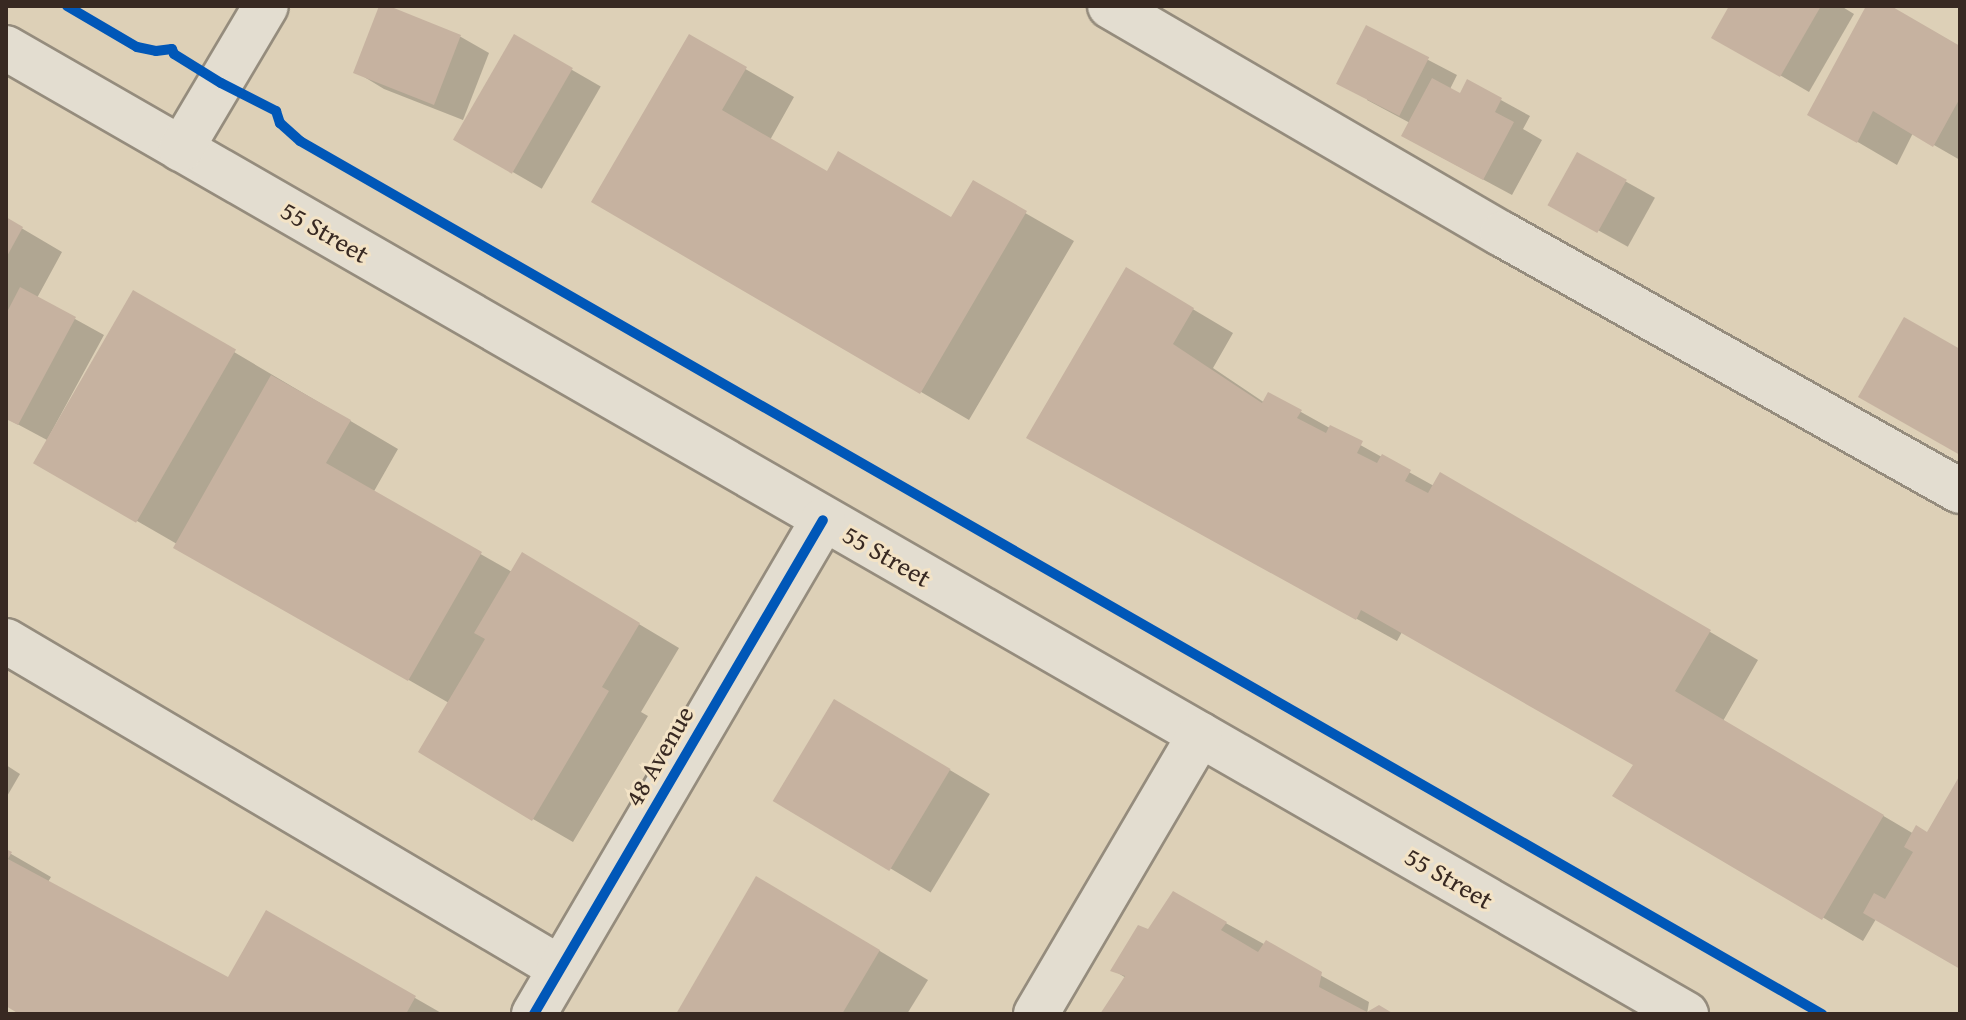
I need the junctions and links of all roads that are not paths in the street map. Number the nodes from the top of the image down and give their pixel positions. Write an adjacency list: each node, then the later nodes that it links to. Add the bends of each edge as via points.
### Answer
1 (266, 6): 4 (street)
2 (1110, 6): 5 (street)
3 (6, 48): 4 (street, 55 Street)
4 (181, 149): 6 (street, 55 Street)
5 (1960, 491)
6 (823, 520): 8 (street, 55 Street); 9 (street, 48 Avenue)
7 (6, 641): 9 (street)
8 (1200, 735): 11 (street); 12 (street, 55 Street)
9 (560, 968): 10 (street, 48 Avenue)
10 (534, 1014)
11 (1036, 1014)
12 (1686, 1014)

